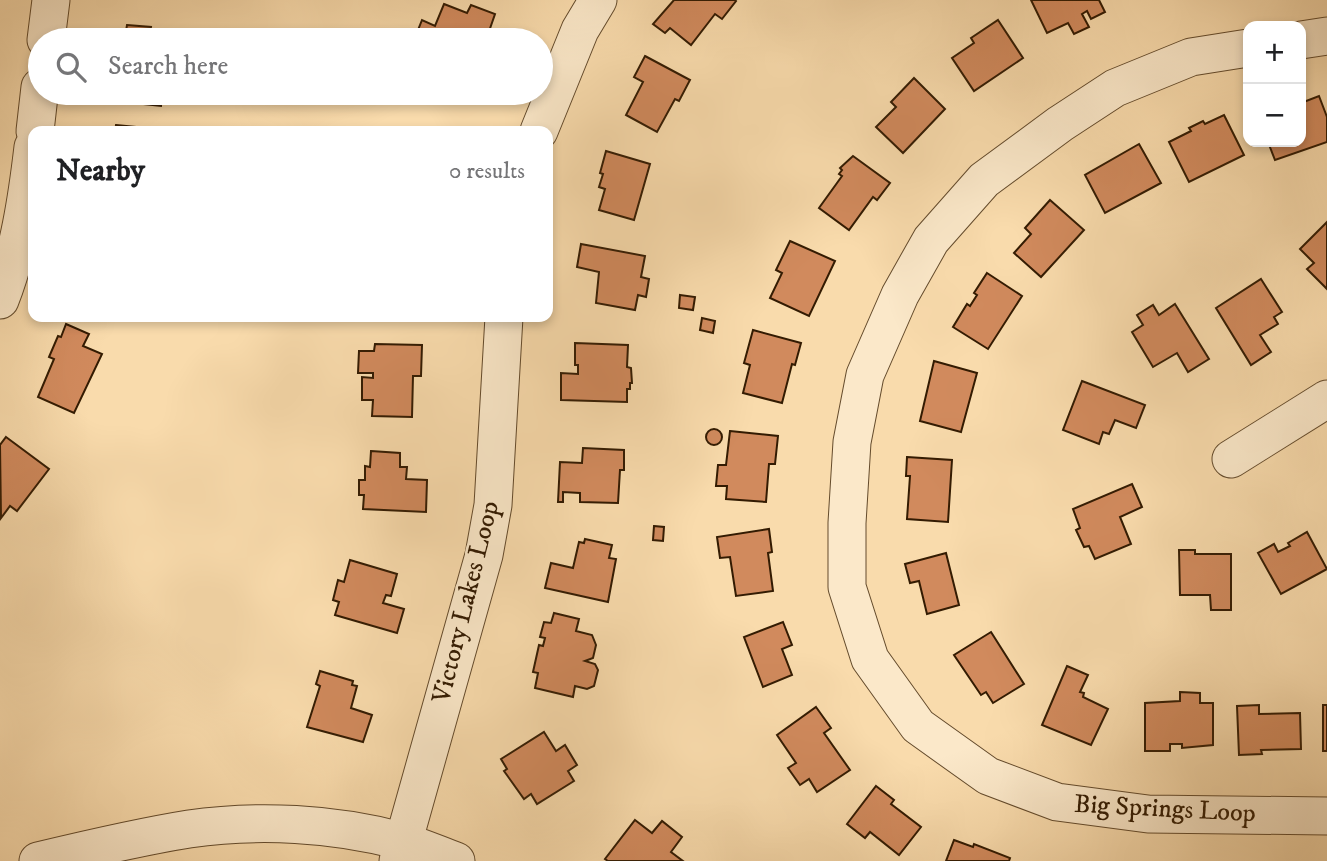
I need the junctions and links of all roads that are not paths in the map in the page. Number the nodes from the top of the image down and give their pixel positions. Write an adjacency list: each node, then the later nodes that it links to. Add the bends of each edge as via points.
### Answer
1 (51, 0): 3 (street)
2 (598, 0): 7 (street, via 580,30)
3 (48, 28)
4 (1327, 36): 5 (street)
5 (1306, 39)
6 (1243, 49): 17 (street, Big Springs Loop, via 1191,57 1115,88 984,180 931,240 900,295 866,375 852,443 847,587 870,659 918,726 988,775 1057,802 1135,812)
7 (553, 97)
8 (38, 105): 10 (street)
9 (550, 105): 11 (street)
10 (36, 126)
11 (541, 126)
12 (28, 188): 13 (street, via 11,272)
13 (0, 300)
14 (504, 322): 18 (street, Victory Lakes Loop, via 493,505 486,542)
15 (1327, 399): 16 (street)
16 (1231, 459)
17 (1327, 816)
18 (400, 851): 19 (street, via 365,833 251,824 192,828); 20 (street)
19 (38, 861)
20 (456, 861)

